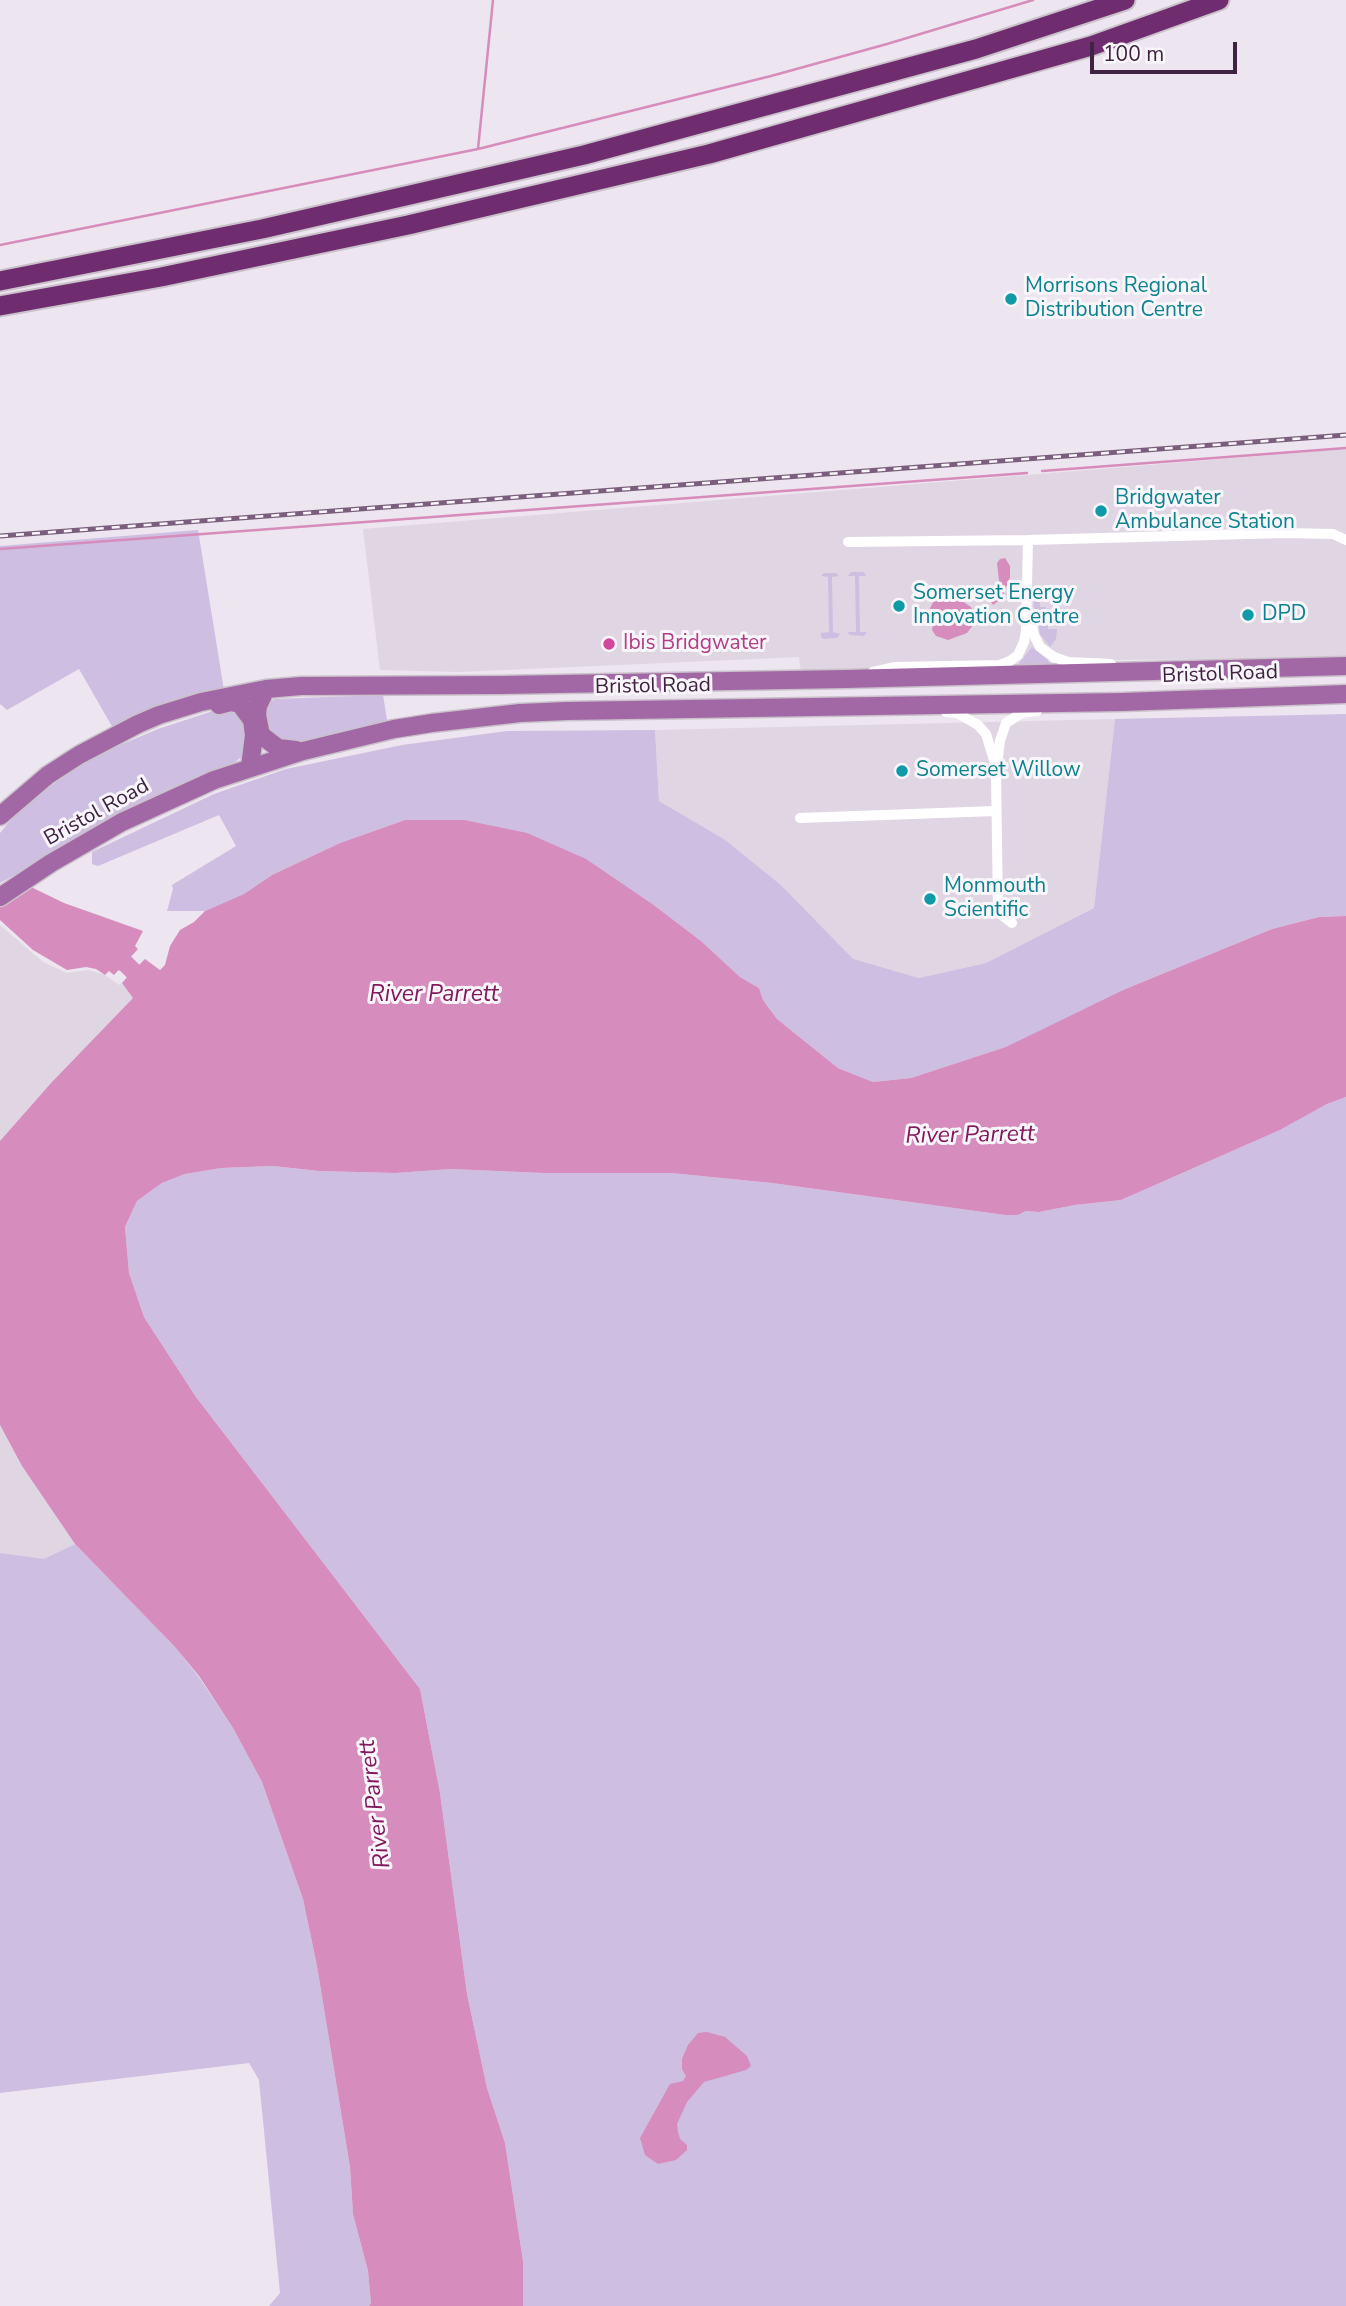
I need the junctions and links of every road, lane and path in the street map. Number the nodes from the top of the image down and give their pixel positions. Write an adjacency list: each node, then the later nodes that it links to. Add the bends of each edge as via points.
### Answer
1 (1125, 0): 3 (highway, via 976,49 584,155 262,229)
2 (1219, 0): 4 (highway, via 1091,46 709,155 395,228)
3 (0, 281)
4 (0, 306)
5 (1028, 540): 6 (street, via 1285,533 1333,534); 7 (street); 8 (street)
6 (1346, 540)
7 (848, 542)
8 (1028, 605): 10 (street, via 1040,647 1068,662); 11 (street, via 1024,642 1010,662 895,667)
9 (1346, 666): 10 (main road, Bristol Road)
10 (1241, 669): 11 (main road, Bristol Road)
11 (846, 679): 12 (main road, Bristol Road)
12 (266, 689): 16 (main road, Bristol Road, via 201,702); 17 (main road, via 257,715 261,735 278,748)
13 (1346, 694): 14 (main road, Bristol Road)
14 (1122, 702): 15 (main road, Bristol Road); 19 (street, via 1015,716 1002,732)
15 (878, 706): 17 (main road, Bristol Road, via 520,713 394,729); 19 (street, via 969,718 986,734)
16 (138, 724): 18 (main road, via 158,724 231,702 240,705 252,720); 21 (main road, Bristol Road, via 48,775)
17 (303, 751): 18 (main road, Bristol Road)
18 (250, 767): 23 (main road, Bristol Road, via 122,822)
19 (996, 773): 20 (street)
20 (996, 811): 22 (street); 24 (street, via 998,912)
21 (0, 816)
22 (800, 818)
23 (0, 897)
24 (1012, 923)

